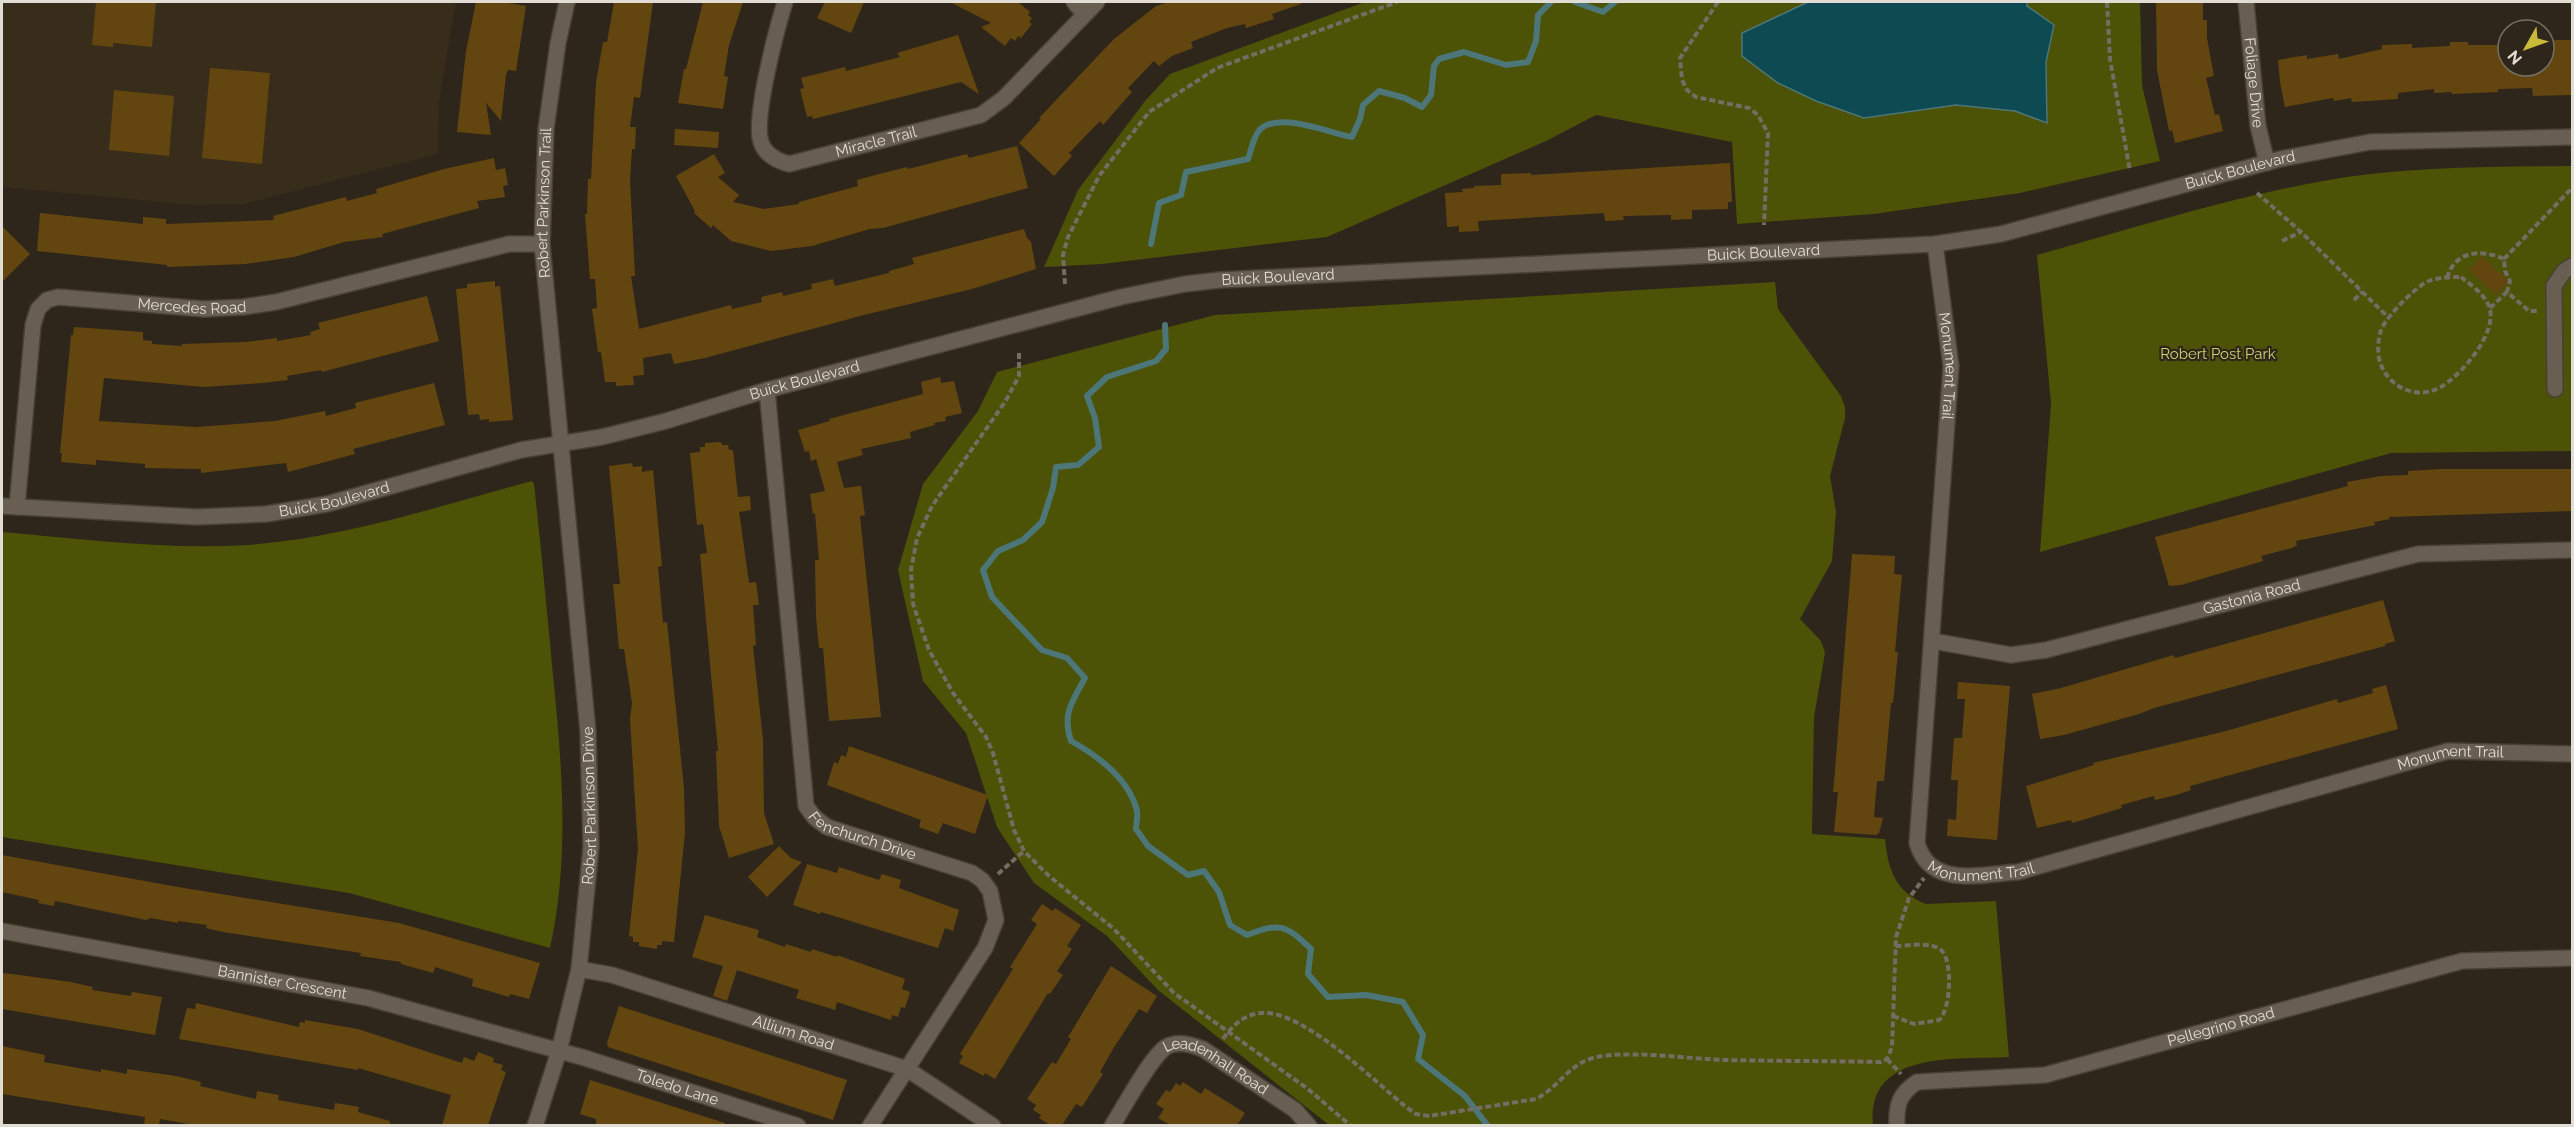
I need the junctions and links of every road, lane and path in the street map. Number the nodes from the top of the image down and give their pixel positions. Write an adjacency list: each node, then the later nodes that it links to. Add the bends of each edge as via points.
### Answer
1 (567, 2): 17 (street, Robert Parkinson Trail, via 546,129)
2 (785, 2): 8 (street, Miracle Trail, via 770,57 760,123 761,142 768,152 789,164 981,115 1004,98)
3 (1097, 2): 8 (street, Miracle Trail)
4 (1397, 2): 22 (path, via 1217,68 1149,112 1099,176 1068,237 1063,255)
5 (1718, 2): 14 (path, via 1680,58 1682,80 1696,97 1749,108 1764,123 1768,133)
6 (2108, 2): 11 (path, via 2110,59)
7 (2246, 2): 10 (street, Foliage Drive, via 2258,126)
8 (1079, 8)
9 (2572, 137): 10 (street, Buick Boulevard, via 2370,142)
10 (2267, 163): 18 (street, Buick Boulevard, via 2001,234)
11 (2130, 171)
12 (2572, 188): 19 (path)
13 (2257, 193): 15 (path)
14 (1764, 225)
15 (2301, 232): 16 (path); 23 (path)
16 (2282, 241)
17 (542, 244): 32 (street, Robert Parkinson Trail); 33 (street, Mercedes Road, via 509,244 288,300 243,307 204,309 72,297 47,300 38,309 33,326)
18 (1935, 244): 31 (street, Buick Boulevard, via 1185,284 1121,297); 35 (street, Monument Trail, via 1951,366)
19 (2504, 260): 21 (path, via 2477,252 2461,258); 24 (path, via 2510,281)
20 (2572, 266): 27 (street, via 2554,286)
21 (2447, 278): 26 (path, via 2461,277 2485,298); 28 (path, via 2426,282)
22 (1065, 284)
23 (2362, 292): 25 (path); 28 (path)
24 (2507, 292): 26 (path); 27 (path, via 2529,311)
25 (2354, 300)
26 (2490, 308): 28 (path, via 2492,320 2486,339 2455,375 2429,391 2409,392 2385,372 2378,349 2381,330)
27 (2554, 312): 30 (street)
28 (2389, 318)
29 (1019, 353): 37 (path, via 1019,376 932,506 917,538 911,570 913,604 929,650 953,693 986,737)
30 (2555, 389)
31 (767, 390): 32 (street, Buick Boulevard, via 645,426); 48 (street, Fenchurch Drive, via 806,806 827,827 972,873 990,891 995,906 996,920 985,948)
32 (560, 444): 33 (street, Buick Boulevard, via 521,450 343,501 266,514 197,517); 43 (street, Robert Parkinson Drive, via 591,782 591,848)
33 (9, 507)
34 (2572, 550): 35 (street, Gastonia Road, via 2418,554 2046,650 2011,654)
35 (1932, 641): 38 (street, Monument Trail, via 1917,843 1920,855)
36 (2572, 754): 38 (street, Monument Trail, via 2448,751 2018,872 1949,876)
37 (1024, 851): 39 (path); 45 (path, via 1114,929 1174,993)
38 (1932, 868): 41 (path, via 1909,898)
39 (994, 878)
40 (2, 931): 47 (street, Bannister Crescent, via 368,998)
41 (1895, 946): 44 (path); 44 (path, via 1934,946 1942,951 1948,967 1947,1007 1939,1020 1914,1024)
42 (2572, 958): 56 (street, Pellegrino Road, via 2462,961 2045,1075 1917,1082 1900,1098)
43 (579, 969): 47 (street, Robert Parkinson Drive); 48 (street, Allium Road, via 612,975)
44 (1893, 1016): 45 (path, via 1891,1053 1881,1062 1612,1055 1588,1059 1575,1066 1551,1091 1536,1099 1429,1116 1406,1107 1312,1030 1270,1013 1236,1023)
45 (1228, 1032): 46 (path); 55 (path, via 1308,1089)
46 (1223, 1039)
47 (559, 1051): 49 (street, Robert Parkinson Drive); 50 (street, Toledo Lane)
48 (907, 1069): 51 (street, Fenchurch Drive); 52 (street, Allium Road)
49 (536, 1125)
50 (798, 1125)
51 (870, 1125)
52 (993, 1125)
53 (1112, 1125): 54 (street, Leadenhall Road, via 1166,1047 1188,1044 1203,1049 1295,1110)
54 (1309, 1125)
55 (1350, 1125)
56 (1897, 1125)

